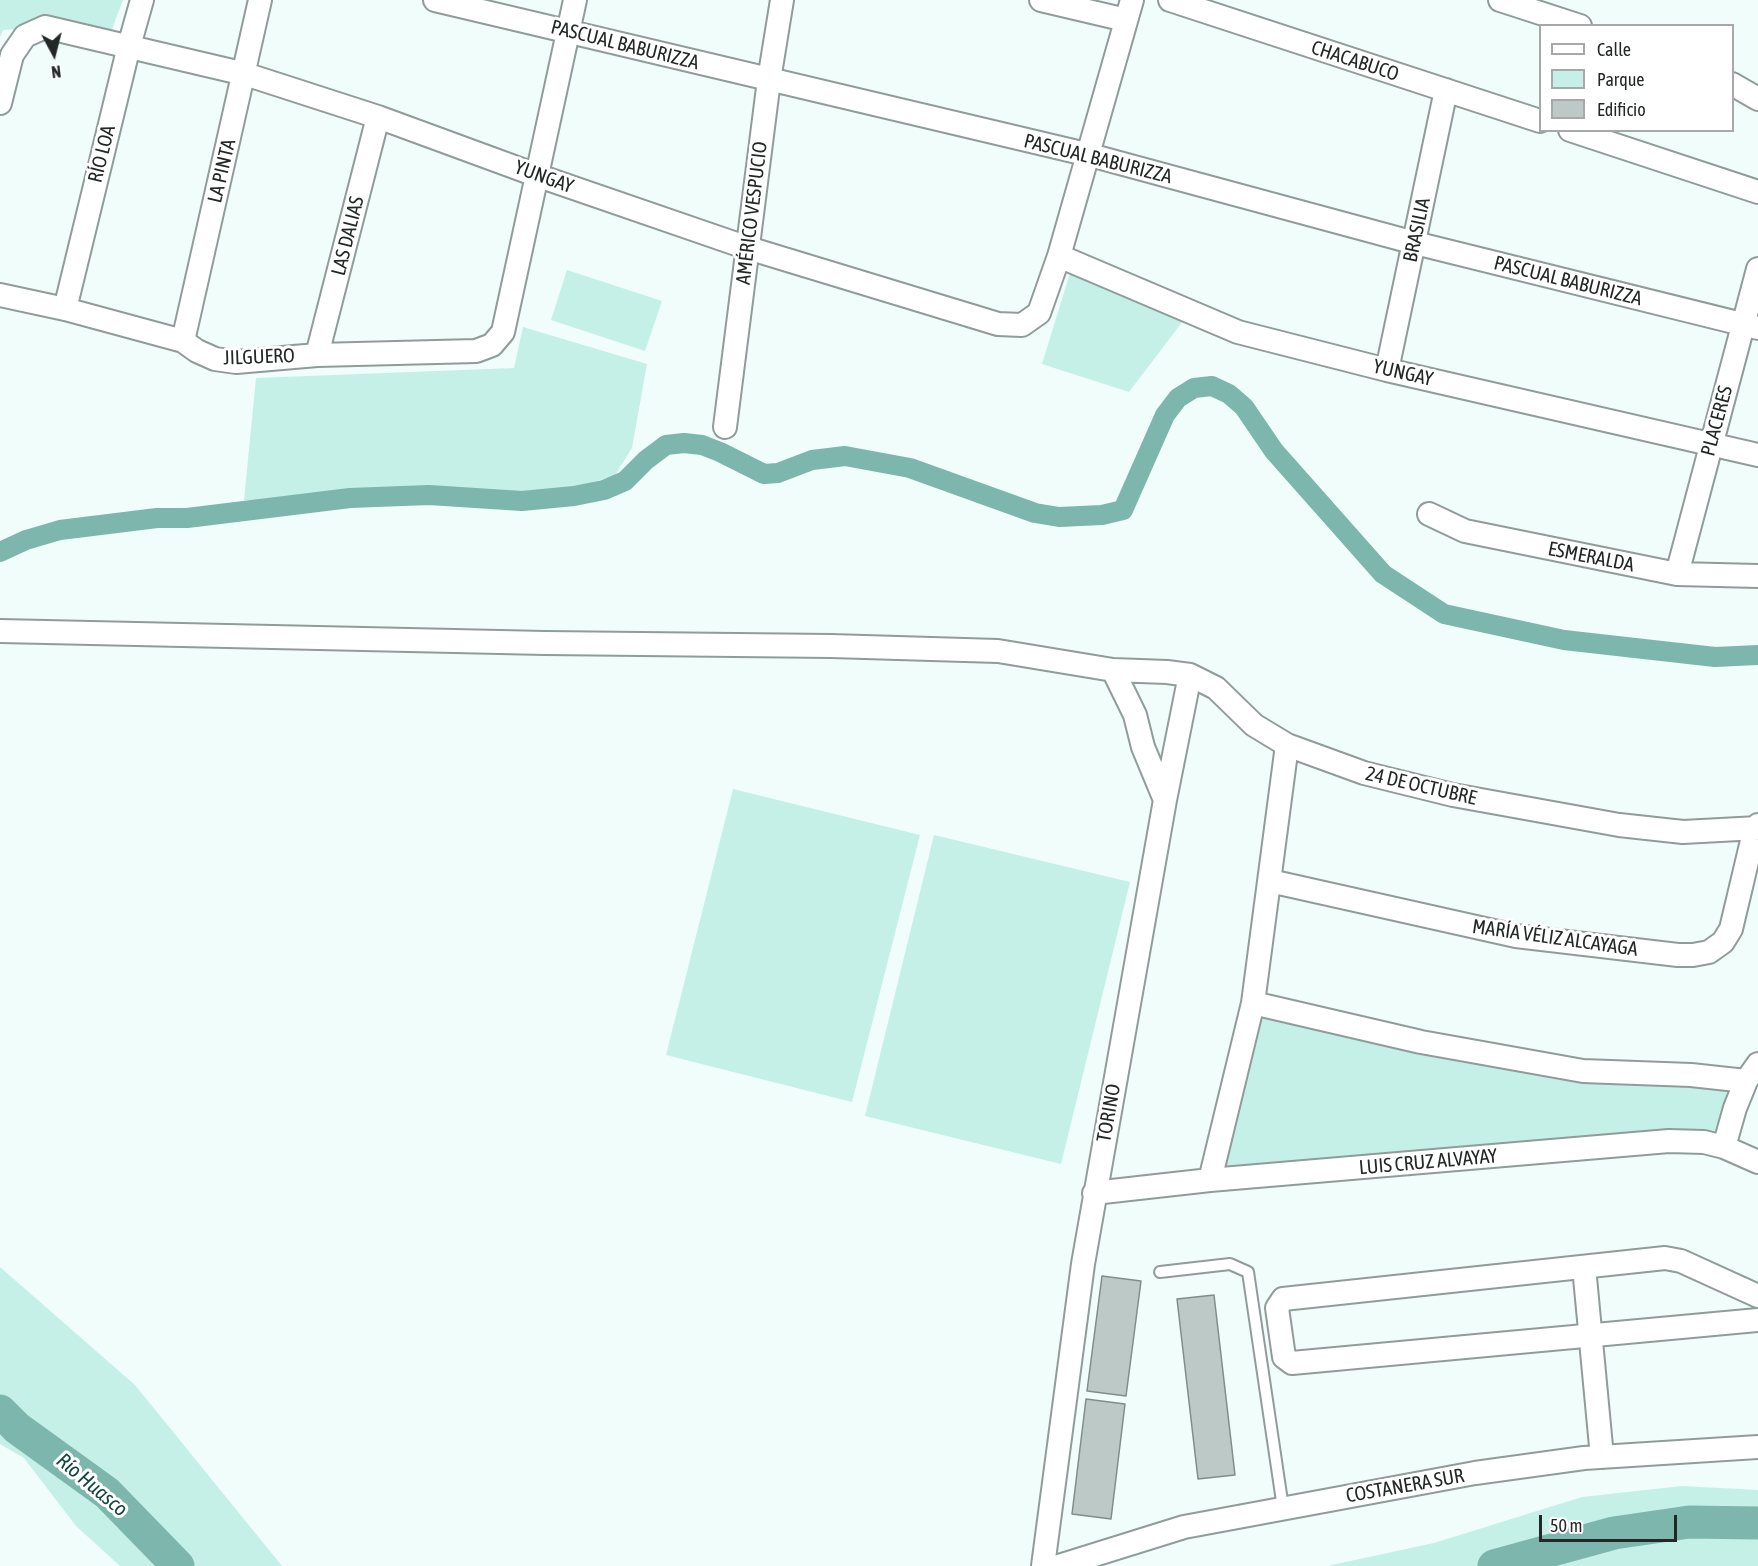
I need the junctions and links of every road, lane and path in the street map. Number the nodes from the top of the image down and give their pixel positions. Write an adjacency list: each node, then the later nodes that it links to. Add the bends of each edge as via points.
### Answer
1 (142, 0): 12 (street, RÍO LOA)
2 (260, 0): 13 (street, LA PINTA)
3 (435, 0): 11 (street, PASCUAL BABURIZZA)
4 (575, 0): 11 (street)
5 (782, 0): 14 (street, AMÉRICO VESPUCIO)
6 (1041, 0): 9 (street)
7 (1170, 0): 16 (street, CHACABUCO)
8 (1500, 0): 10 (street)
9 (1129, 10): 22 (street)
10 (1574, 24)
11 (569, 31): 14 (street, PASCUAL BABURIZZA); 23 (street)
12 (129, 46): 13 (street, YUNGAY); 18 (street, YUNGAY, via 45,27 26,36 12,55); 30 (street, RÍO LOA)
13 (245, 74): 19 (street, YUNGAY); 32 (street, LA PINTA)
14 (769, 80): 22 (street, PASCUAL BABURIZZA); 26 (street, AMÉRICO VESPUCIO)
15 (1734, 85): 17 (street)
16 (1446, 90): 20 (street, CHACABUCO); 25 (street, BRASILIA)
17 (1758, 99)
18 (0, 104)
19 (378, 117): 23 (street, YUNGAY); 33 (street, LAS DALIAS)
20 (1539, 121)
21 (1576, 132): 24 (street)
22 (1090, 155): 25 (street, PASCUAL BABURIZZA); 27 (street)
23 (536, 175): 26 (street, YUNGAY); 33 (street, JILGUERO, via 503,332 492,345 476,351)
24 (1758, 192)
25 (1415, 243): 31 (street, PASCUAL BABURIZZA); 34 (street, BRASILIA)
26 (748, 248): 27 (street, YUNGAY, via 998,324 1022,325 1039,313); 35 (street, AMÉRICO VESPUCIO)
27 (1059, 256): 34 (street, YUNGAY, via 1238,332)
28 (1758, 269): 31 (street, PLACERES)
29 (0, 295): 30 (street, JILGUERO)
30 (65, 309): 32 (street, JILGUERO)
31 (1751, 326): 36 (street, PLACERES)
32 (183, 341): 33 (street, JILGUERO, via 216,359 236,362)
33 (317, 355)
34 (1387, 370): 36 (street, YUNGAY)
35 (726, 427)
36 (1711, 444): 37 (street, YUNGAY); 39 (street, PLACERES)
37 (1758, 455)
38 (1429, 514): 39 (street, ESMERALDA, via 1465,531)
39 (1677, 574): 40 (street, ESMERALDA)
40 (1758, 576)
41 (0, 631): 42 (street, 24 DE OCTUBRE, via 998,651)
42 (1113, 670): 43 (street, 24 DE OCTUBRE); 45 (street, via 1136,715 1143,747)
43 (1190, 675): 44 (street, 24 DE OCTUBRE, via 1216,688 1254,725); 45 (street, TORINO)
44 (1287, 745): 46 (street, 24 DE OCTUBRE, via 1364,773 1453,795 1619,825 1683,832); 47 (street)
45 (1165, 800): 53 (street, TORINO)
46 (1757, 827): 47 (street, MARÍA VÉLIZ ALCAYAGA, via 1731,929 1723,942 1709,952 1693,955 1516,936)
47 (1270, 881): 48 (street)
48 (1253, 1003): 49 (street, via 1421,1042 1583,1071); 52 (street)
49 (1752, 1073): 50 (street, via 1735,1108)
50 (1724, 1148): 51 (street, LUIS CRUZ ALVAYAY); 52 (street, LUIS CRUZ ALVAYAY, via 1704,1142 1669,1142)
51 (1758, 1162)
52 (1210, 1180): 53 (street, LUIS CRUZ ALVAYAY)
53 (1094, 1193): 62 (street, TORINO)
54 (1584, 1267): 56 (street, via 1665,1258 1682,1261); 58 (street); 58 (street, via 1282,1299 1277,1308 1284,1357 1292,1363)
55 (1160, 1272): 61 (lane, via 1230,1264 1248,1272)
56 (1758, 1296)
57 (1758, 1320): 58 (street)
58 (1590, 1335): 60 (street)
59 (1758, 1448): 60 (street, COSTANERA SUR)
60 (1602, 1457): 61 (street, COSTANERA SUR, via 1475,1473)
61 (1282, 1508): 63 (street, COSTANERA SUR, via 1184,1527)
62 (1043, 1566)
63 (1059, 1566)

